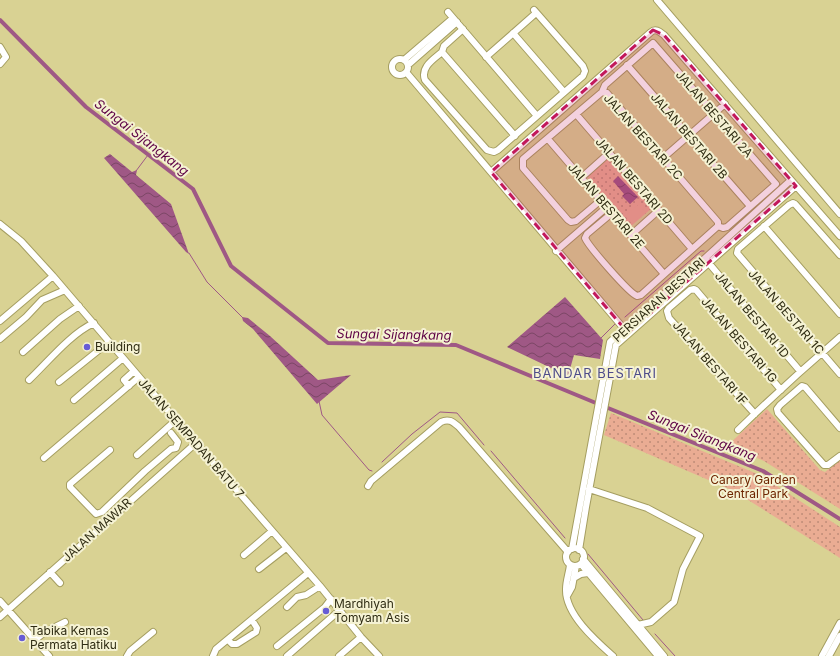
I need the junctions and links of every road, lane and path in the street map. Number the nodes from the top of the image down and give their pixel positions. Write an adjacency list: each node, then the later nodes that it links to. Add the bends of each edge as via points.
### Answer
1 (658, 0): 33 (street)
2 (448, 12): 3 (street)
3 (455, 20): 4 (street); 9 (street)
4 (463, 29): 7 (street, via 444,46); 8 (street)
5 (513, 33): 8 (street); 13 (street); 13 (street, via 535,11 584,66 583,76)
6 (0, 47): 10 (street, via 6,57)
7 (442, 52): 19 (street); 19 (street, via 425,67 425,80 487,150 498,150)
8 (486, 56): 18 (street)
9 (406, 62): 12 (street); 12 (street, via 400,59 394,62 392,69 400,75)
10 (0, 64)
11 (627, 65): 14 (street); 17 (street, JALAN BESTARI 2A, via 653,43); 20 (street, JALAN BESTARI 2B)
12 (406, 72): 24 (street)
13 (564, 92): 18 (street)
14 (602, 92): 16 (street, JALAN BESTARI 2C); 23 (street, JALAN BESTARI 2C, via 607,93)
15 (725, 104): 17 (street); 24 (street, via 664,35 653,30); 26 (street)
16 (576, 114): 21 (street, JALAN BESTARI 2C); 22 (street, JALAN BESTARI 2D)
17 (714, 114): 20 (street); 29 (street, JALAN BESTARI 2A, via 776,184)
18 (537, 116): 19 (street)
19 (515, 136)
20 (689, 136): 23 (street); 29 (street, JALAN BESTARI 2B)
21 (548, 139): 25 (street, JALAN BESTARI 2E); 28 (street, JALAN BESTARI 2C, via 523,160 523,168 572,222)
22 (609, 153): 25 (street); 31 (street, JALAN BESTARI 2D)
23 (663, 158): 35 (street, JALAN BESTARI 2C, via 718,222)
24 (491, 172): 40 (street)
25 (581, 178): 28 (street, JALAN BESTARI 2E)
26 (791, 180): 27 (street); 42 (street, PERSIARAN BESTARI)
27 (796, 186): 38 (street); 42 (street, PERSIARAN BESTARI)
28 (600, 200): 30 (street, JALAN BESTARI 2E)
29 (750, 206): 35 (street, via 727,227)
30 (607, 207): 32 (street, JALAN BESTARI 2E); 40 (street)
31 (659, 210): 37 (street); 39 (street, JALAN BESTARI 2D)
32 (612, 213): 37 (street, JALAN BESTARI 2E); 43 (street, via 585,238 633,295 641,294)
33 (840, 214)
34 (0, 224): 44 (street, JALAN SEMPADAN BATU 7, via 21,241)
35 (718, 226): 39 (street)
36 (764, 226): 41 (street, via 789,204 796,204); 48 (street); 56 (street, JALAN BESTARI 1C, via 738,249 738,256)
37 (631, 235): 43 (street, JALAN BESTARI 2E)
38 (840, 236)
39 (692, 248): 43 (street)
40 (556, 251): 51 (street)
41 (840, 255)
42 (706, 261): 51 (street, PERSIARAN BESTARI); 59 (street, JALAN BESTARI 1D)
43 (664, 274)
44 (53, 276): 45 (street, JALAN SEMPADAN BATU 7); 49 (street)
45 (65, 290): 47 (street, JALAN SEMPADAN BATU 7); 53 (street, via 42,300)
46 (696, 290): 65 (street, JALAN BESTARI 1G); 68 (street, JALAN BESTARI 1F, via 690,290 667,311 669,318)
47 (79, 306): 50 (street, JALAN SEMPADAN BATU 7); 55 (street, via 60,319)
48 (840, 314)
49 (0, 321)
50 (94, 323): 54 (street, JALAN SEMPADAN BATU 7); 62 (street, via 86,326 68,341)
51 (626, 331): 67 (street, PERSIARAN BESTARI, via 616,345)
52 (840, 337): 56 (street)
53 (0, 339)
54 (109, 342): 57 (street, JALAN SEMPADAN BATU 7); 63 (street)
55 (23, 352)
56 (822, 352): 59 (street); 60 (street, JALAN BESTARI 1C)
57 (123, 358): 58 (street, JALAN SEMPADAN BATU 7); 66 (street)
58 (134, 371): 61 (street, JALAN SEMPADAN BATU 7); 64 (street, via 124,380)
59 (800, 371): 65 (street)
60 (840, 374)
61 (139, 377): 64 (street); 69 (street, JALAN SEMPADAN BATU 7)
62 (29, 380)
63 (59, 382)
64 (129, 386): 77 (street)
65 (781, 390): 68 (street)
66 (74, 400)
67 (600, 413): 81 (street, PERSIARAN BESTARI); 83 (street, PERSIARAN BESTARI)
68 (754, 414): 71 (street)
69 (176, 420): 73 (street, JALAN SEMPADAN BATU 7); 75 (street)
70 (840, 428): 76 (street, via 802,386 777,409 824,465)
71 (738, 430)
72 (171, 433): 78 (street, via 178,442 176,448 171,449)
73 (196, 443): 79 (street, JALAN MAWAR); 82 (street, JALAN SEMPADAN BATU 7)
74 (110, 450): 78 (street, via 70,484 83,502 98,514)
75 (137, 455)
76 (840, 456)
77 (44, 458)
78 (137, 478): 79 (street)
79 (146, 486): 91 (street, JALAN MAWAR)
80 (368, 486): 84 (street, via 441,422 451,420)
81 (589, 489): 87 (street, PERSIARAN BESTARI); 106 (street, via 648,508 700,536 683,569 674,602)
82 (272, 531): 85 (street, JALAN SEMPADAN BATU 7); 88 (street)
83 (574, 540): 84 (street, via 566,543); 86 (street, PERSIARAN BESTARI)
84 (558, 541): 86 (street)
85 (286, 548): 90 (street); 92 (street, JALAN SEMPADAN BATU 7)
86 (570, 550): 87 (street); 89 (street, via 566,560)
87 (579, 550): 89 (street, via 583,554)
88 (244, 555)
89 (577, 563): 93 (street); 94 (street); 97 (street, via 566,590); 108 (street)
90 (259, 569)
91 (50, 572): 95 (street); 101 (street, JALAN MAWAR)
92 (308, 573): 96 (street, JALAN SEMPADAN BATU 7); 104 (street)
93 (588, 573): 94 (street); 124 (street)
94 (574, 578): 97 (street)
95 (60, 583)
96 (320, 586): 98 (street, JALAN SEMPADAN BATU 7); 100 (street, via 297,598)
97 (567, 596): 123 (street, via 570,607 583,627)
98 (332, 599): 102 (street, JALAN SEMPADAN BATU 7); 115 (street)
99 (0, 601): 101 (street)
100 (287, 607)
101 (8, 610): 103 (street, JALAN MAWAR); 113 (street)
102 (340, 610): 112 (street, JALAN SEMPADAN BATU 7); 120 (street)
103 (0, 617)
104 (252, 620): 114 (street); 114 (street, via 257,628 256,632 237,644 232,644)
105 (64, 622): 113 (street)
106 (651, 622): 108 (street); 110 (street)
107 (840, 623): 126 (street)
108 (638, 624): 110 (street)
109 (153, 632): 119 (street, via 130,651)
110 (647, 636): 125 (street)
111 (840, 636): 127 (street)
112 (361, 637): 121 (street); 122 (street, JALAN SEMPADAN BATU 7)
113 (35, 640): 116 (street)
114 (228, 640): 117 (street, via 216,649)
115 (277, 646)
116 (47, 654): 118 (street)
117 (213, 655)
118 (39, 656)
119 (128, 656)
120 (287, 656)
121 (339, 656)
122 (379, 656)
123 (613, 656)
124 (658, 656)
125 (664, 656)
126 (822, 656)
127 (829, 656)

